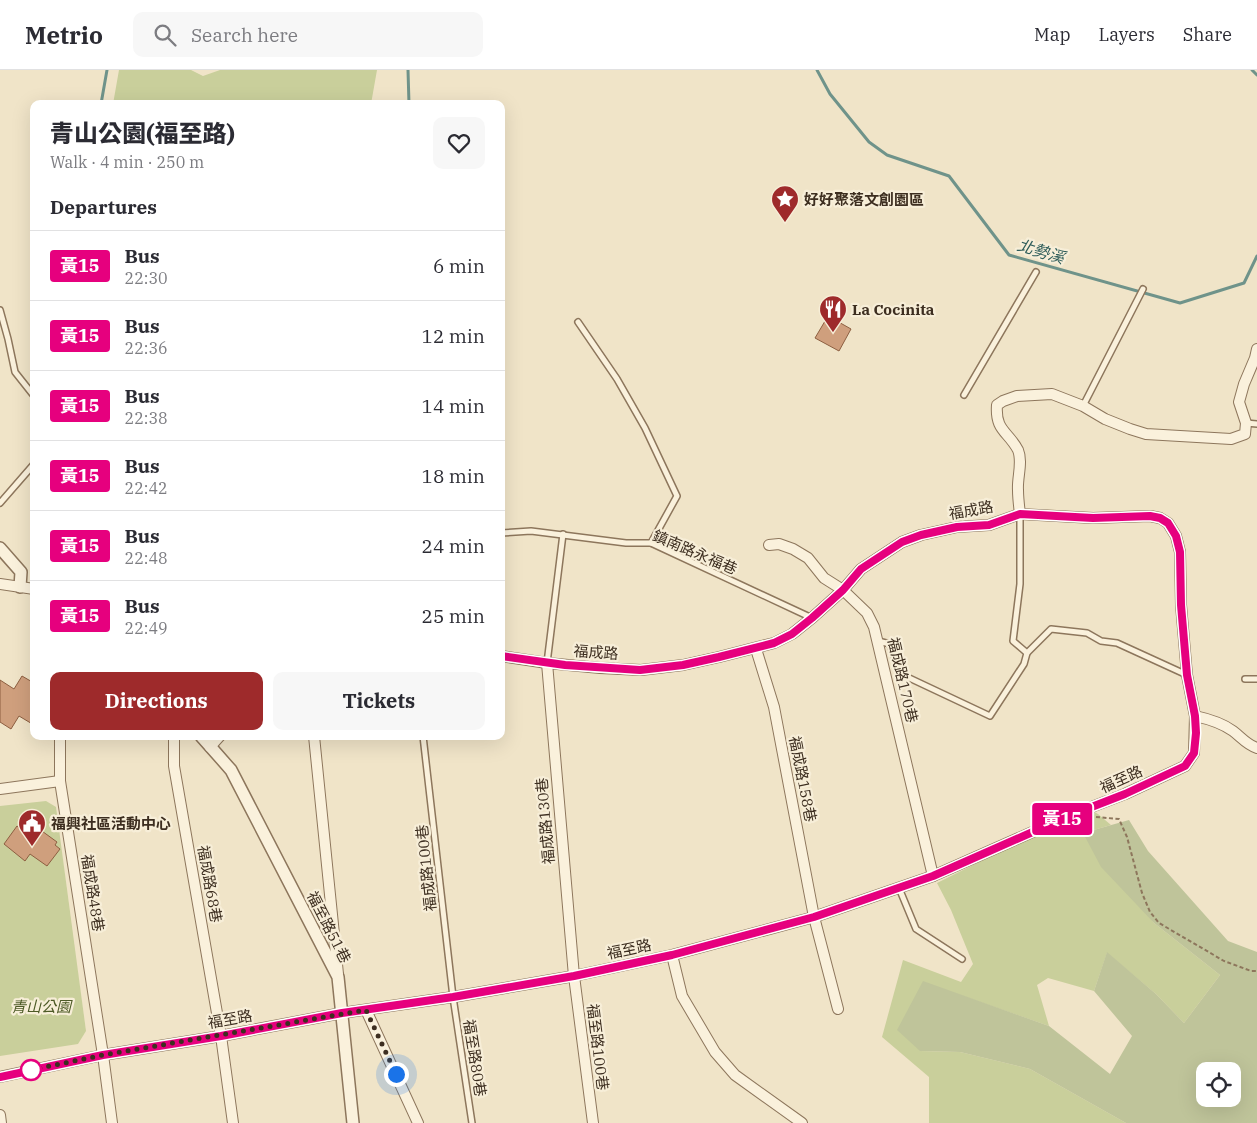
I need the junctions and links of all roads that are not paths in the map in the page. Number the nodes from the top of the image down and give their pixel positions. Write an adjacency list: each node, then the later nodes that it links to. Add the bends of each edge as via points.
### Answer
1 (1036, 272): 7 (lane)
2 (1143, 289): 8 (lane)
3 (0, 310): 6 (lane, via 15,372)
4 (578, 322): 15 (lane, via 617,378 677,496)
5 (1257, 349): 9 (street, via 1239,402)
6 (30, 391)
7 (964, 395)
8 (1083, 406): 9 (street, via 1105,419 1146,434 1231,439 1245,434); 12 (street, via 1052,394 1017,396 998,405 996,414 1001,430 1019,452)
9 (1252, 423)
10 (30, 469): 11 (lane)
11 (0, 503)
12 (1020, 514): 21 (street, 福成路, via 989,525 957,527 902,542 861,569); 25 (lane, via 1020,584 1013,641); 28 (street, 福成路, via 1093,518 1150,516 1168,523 1180,552)
13 (505, 533): 14 (lane, 鎮南路永福巷)
14 (563, 534): 15 (lane, 鎮南路永福巷, via 626,543); 27 (lane)
15 (651, 543): 22 (lane, 鎮南路永福巷)
16 (769, 545): 21 (street, 福成路170巷, via 779,544 808,558 824,578)
17 (0, 548): 19 (street, via 21,572)
18 (0, 584): 19 (street)
19 (20, 587): 20 (street)
20 (30, 588)
21 (843, 590): 22 (street, 福成路); 23 (street, 福成路170巷, via 867,613)
22 (812, 618): 24 (street, 福成路, via 792,634)
23 (878, 641): 25 (lane, via 890,644 898,668 906,676 990,716 1024,664); 42 (street, 福成路170巷)
24 (756, 649): 27 (street, 福成路, via 683,665 640,670); 44 (street, 福成路158巷, via 774,707)
25 (1027, 653): 28 (lane, via 1052,629 1087,633)
26 (505, 657): 27 (street, 福成路)
27 (547, 663): 47 (street, 福成路130巷)
28 (1187, 675): 31 (street, 福成路)
29 (1245, 679): 30 (lane)
30 (1257, 679)
31 (1195, 716): 39 (street, via 1224,725); 42 (street, 福至路, via 1194,753 1185,766)
32 (60, 740): 40 (street, 福成路48巷)
33 (174, 740): 53 (street, 福成路68巷, via 174,766)
34 (204, 740): 38 (street, 福至路51巷)
35 (216, 740): 38 (street)
36 (314, 740): 48 (street, 福至路51巷)
37 (423, 740): 49 (lane, 福成路100巷)
38 (210, 747): 48 (street, 福至路51巷, via 231,770)
39 (1257, 748)
40 (60, 781): 41 (street); 54 (street, 福成路48巷)
41 (0, 789)
42 (933, 876): 43 (street, 福至路)
43 (898, 888): 44 (street, 福至路); 46 (lane, via 916,929)
44 (814, 917): 45 (street, 福至路); 50 (street, 福成路158巷)
45 (672, 955): 47 (street, 福至路); 64 (street, via 682,996 715,1052 735,1075)
46 (962, 959)
47 (574, 976): 49 (street, 福至路); 63 (street, 福至路100巷)
48 (338, 977): 52 (street)
49 (453, 997): 51 (street, 福至路); 62 (lane, 福至路80巷)
50 (838, 1009)
51 (366, 1010): 52 (street, 福至路); 61 (street)
52 (342, 1013): 53 (street, 福至路); 60 (street)
53 (221, 1036): 54 (street, 福至路); 59 (street, 福成路68巷)
54 (103, 1055): 55 (street, 福至路); 58 (street, 福成路48巷)
55 (0, 1077)
56 (0, 1115): 57 (street)
57 (1, 1123)
58 (112, 1123)
59 (233, 1123)
60 (353, 1123)
61 (418, 1123)
62 (472, 1123)
63 (593, 1123)
64 (802, 1123)

